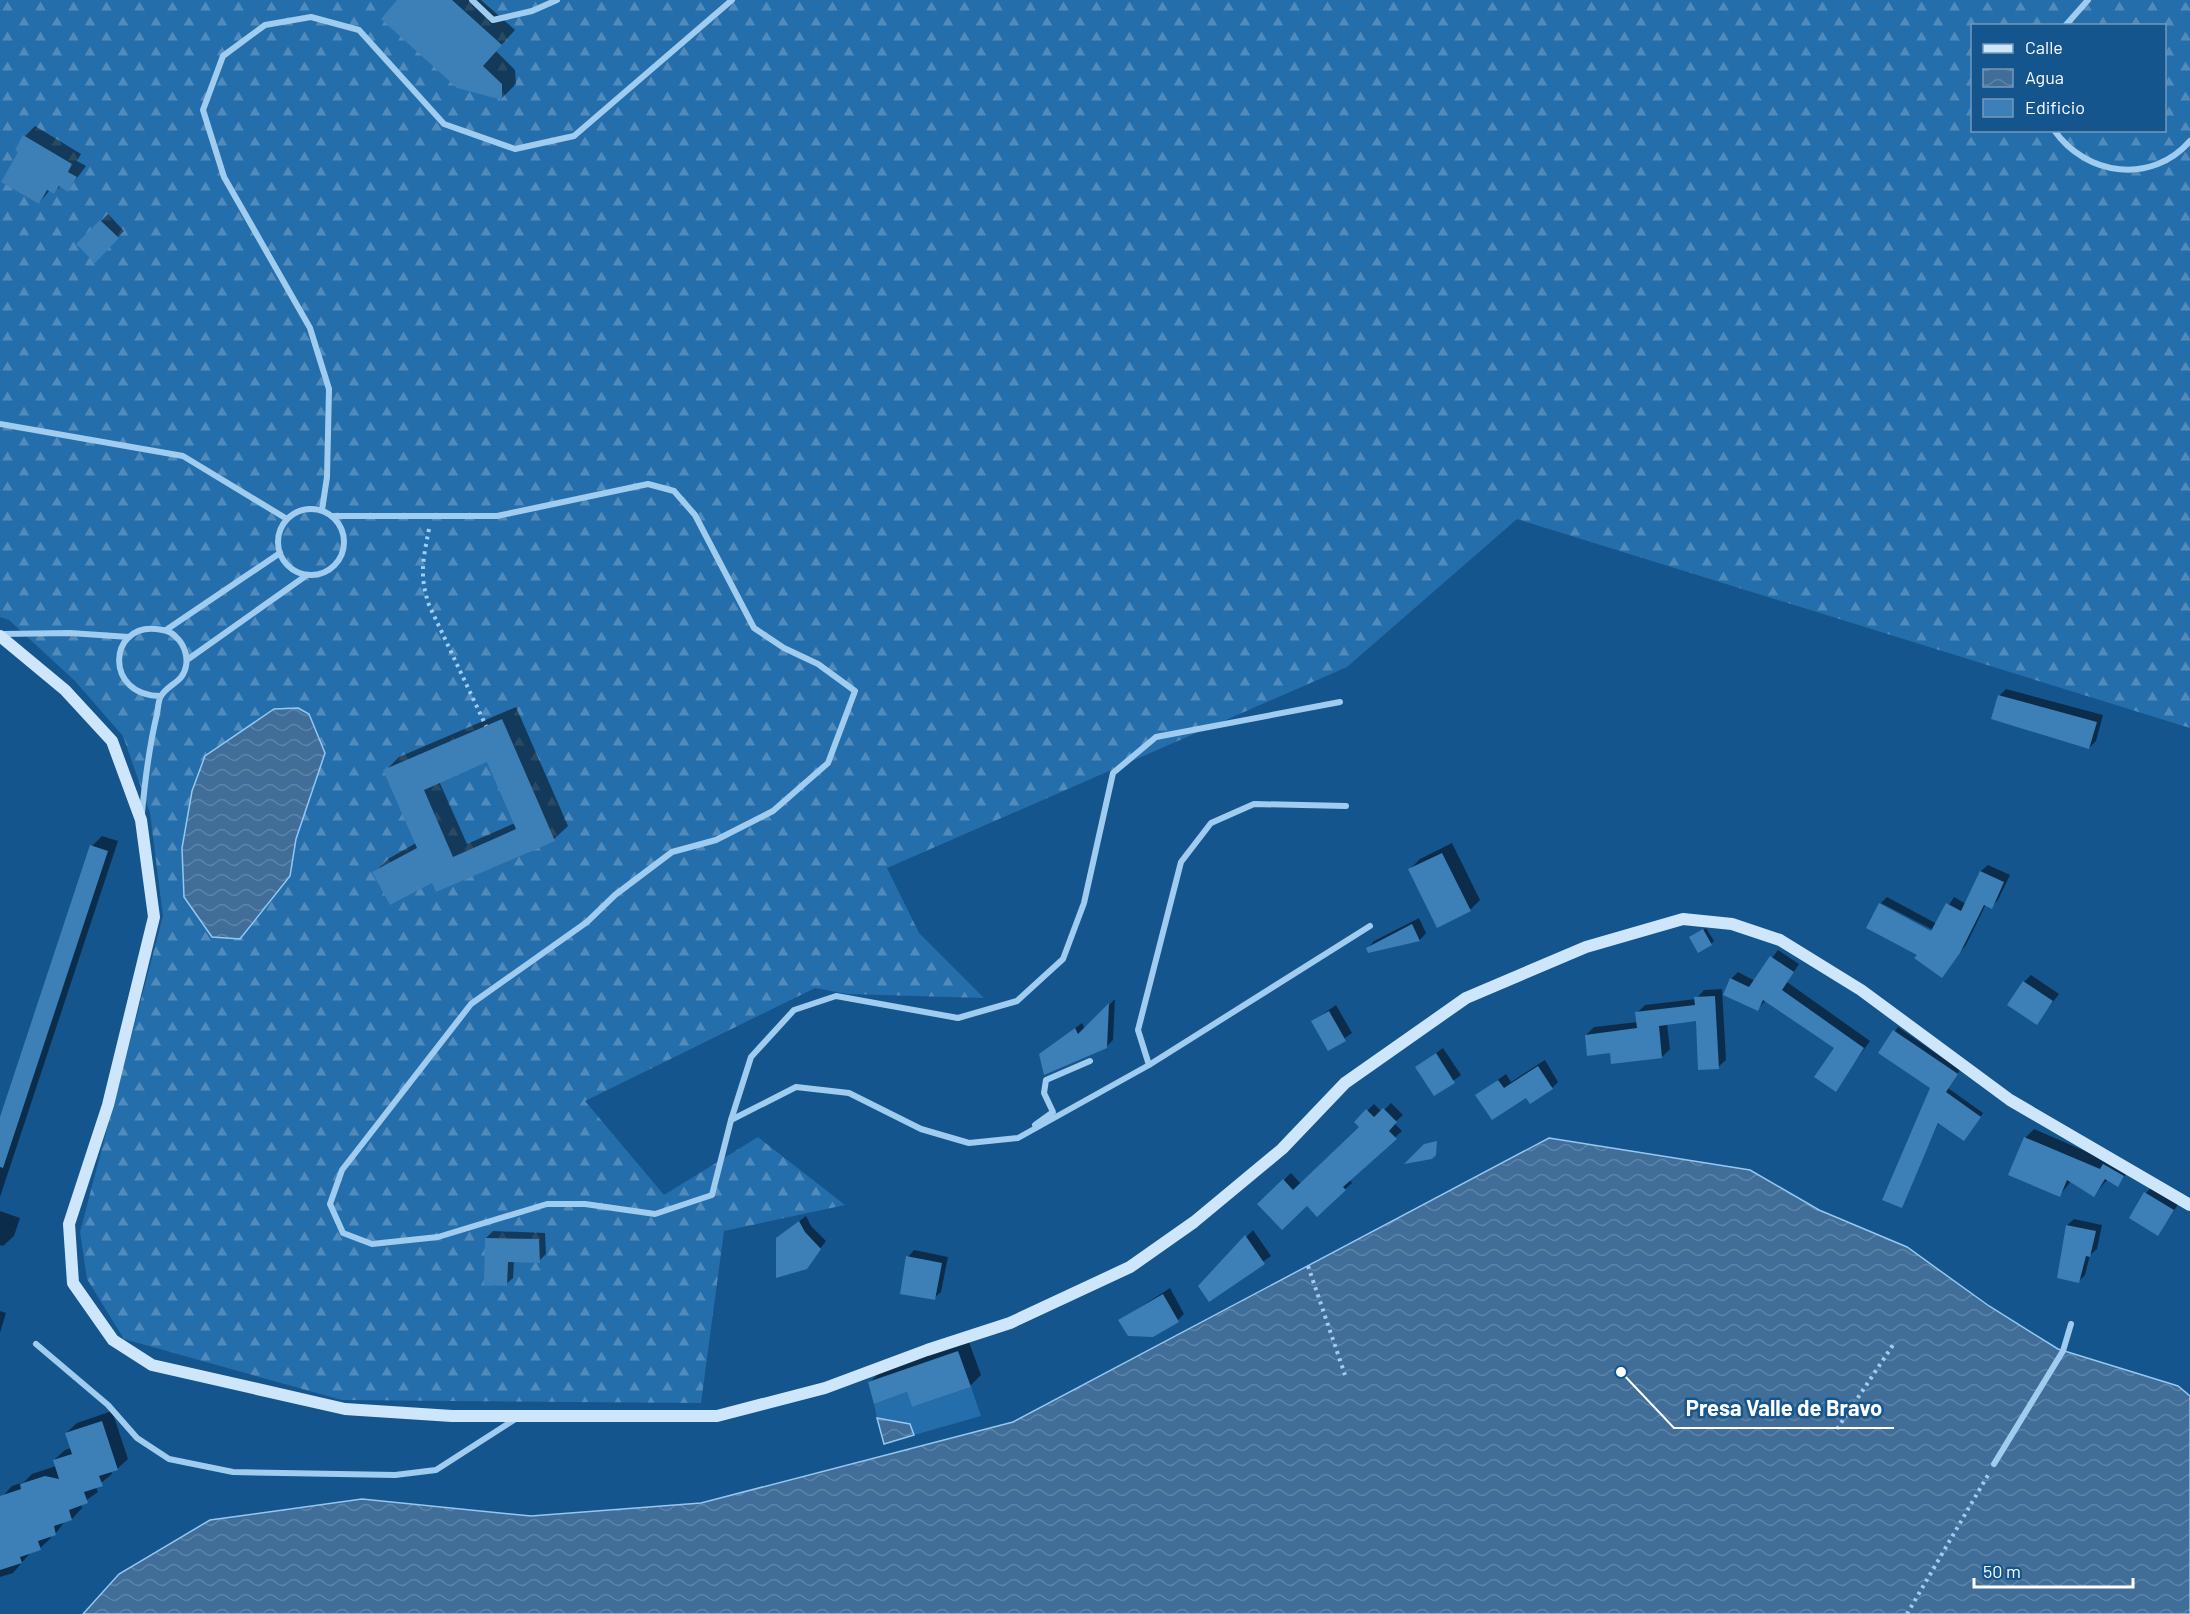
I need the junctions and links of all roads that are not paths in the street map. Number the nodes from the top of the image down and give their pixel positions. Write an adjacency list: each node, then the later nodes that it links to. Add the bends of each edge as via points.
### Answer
1 (472, 0): 2 (street, via 494,20 532,11)
2 (556, 0)
3 (732, 0): 9 (street, via 574,136 515,149 444,124 360,30 311,17 266,25 223,56 203,110 224,177 310,328 329,390 327,477)
4 (2088, 0): 5 (street)
5 (2067, 24)
6 (2056, 132): 7 (street, via 2086,160 2115,170 2160,163)
7 (2190, 141)
8 (0, 424): 11 (street, via 183,456)
9 (322, 510): 10 (street); 11 (street, via 297,512)
10 (332, 516): 13 (street, via 341,528 341,555 333,567); 25 (street, via 497,516 648,484 674,491 695,515 754,628 818,664 855,691 828,763 773,811 716,840 672,852 615,895 587,922 471,1004 342,1170 330,1204 343,1233 372,1244 438,1236 547,1204 585,1204 655,1214 712,1195)
11 (287, 519): 12 (street, via 280,529)
12 (280, 553): 13 (street, via 295,571); 14 (street)
13 (307, 575): 17 (street)
14 (166, 630): 16 (street, via 147,628); 17 (street, via 177,637)
15 (0, 635): 16 (street, via 70,633); 21 (main road, via 65,690 112,741)
16 (129, 637): 18 (street, via 118,660 123,678 136,692)
17 (187, 660): 18 (street, via 184,677)
18 (161, 696): 21 (street, via 149,746)
19 (1340, 702): 25 (street, via 1156,737 1113,773 1084,903 1063,959 1017,1001 958,1018 836,996 794,1010 751,1057)
20 (1346, 806): 24 (street, via 1254,804 1211,823 1181,862 1138,1030)
21 (141, 820): 30 (main road, via 154,916 108,1105 69,1224 73,1283 112,1340 152,1365 345,1409 452,1416)
22 (1370, 926): 24 (street)
23 (1090, 1061): 26 (street, via 1046,1080 1044,1093 1053,1112)
24 (1149, 1065): 26 (street)
25 (731, 1120): 26 (street, via 796,1087 849,1093 921,1129 969,1143)
26 (1018, 1138)
27 (2190, 1206): 30 (main road, via 2010,1100 1861,990 1780,940 1732,924 1683,920 1586,946 1466,998 1344,1083 1282,1149 1194,1222 1130,1267 1010,1323 825,1388 717,1416)
28 (2071, 1324): 31 (street, via 2062,1351)
29 (36, 1344): 30 (street, via 108,1405 145,1443 169,1459 233,1472 395,1475 436,1470)
30 (523, 1414)
31 (1994, 1464)

